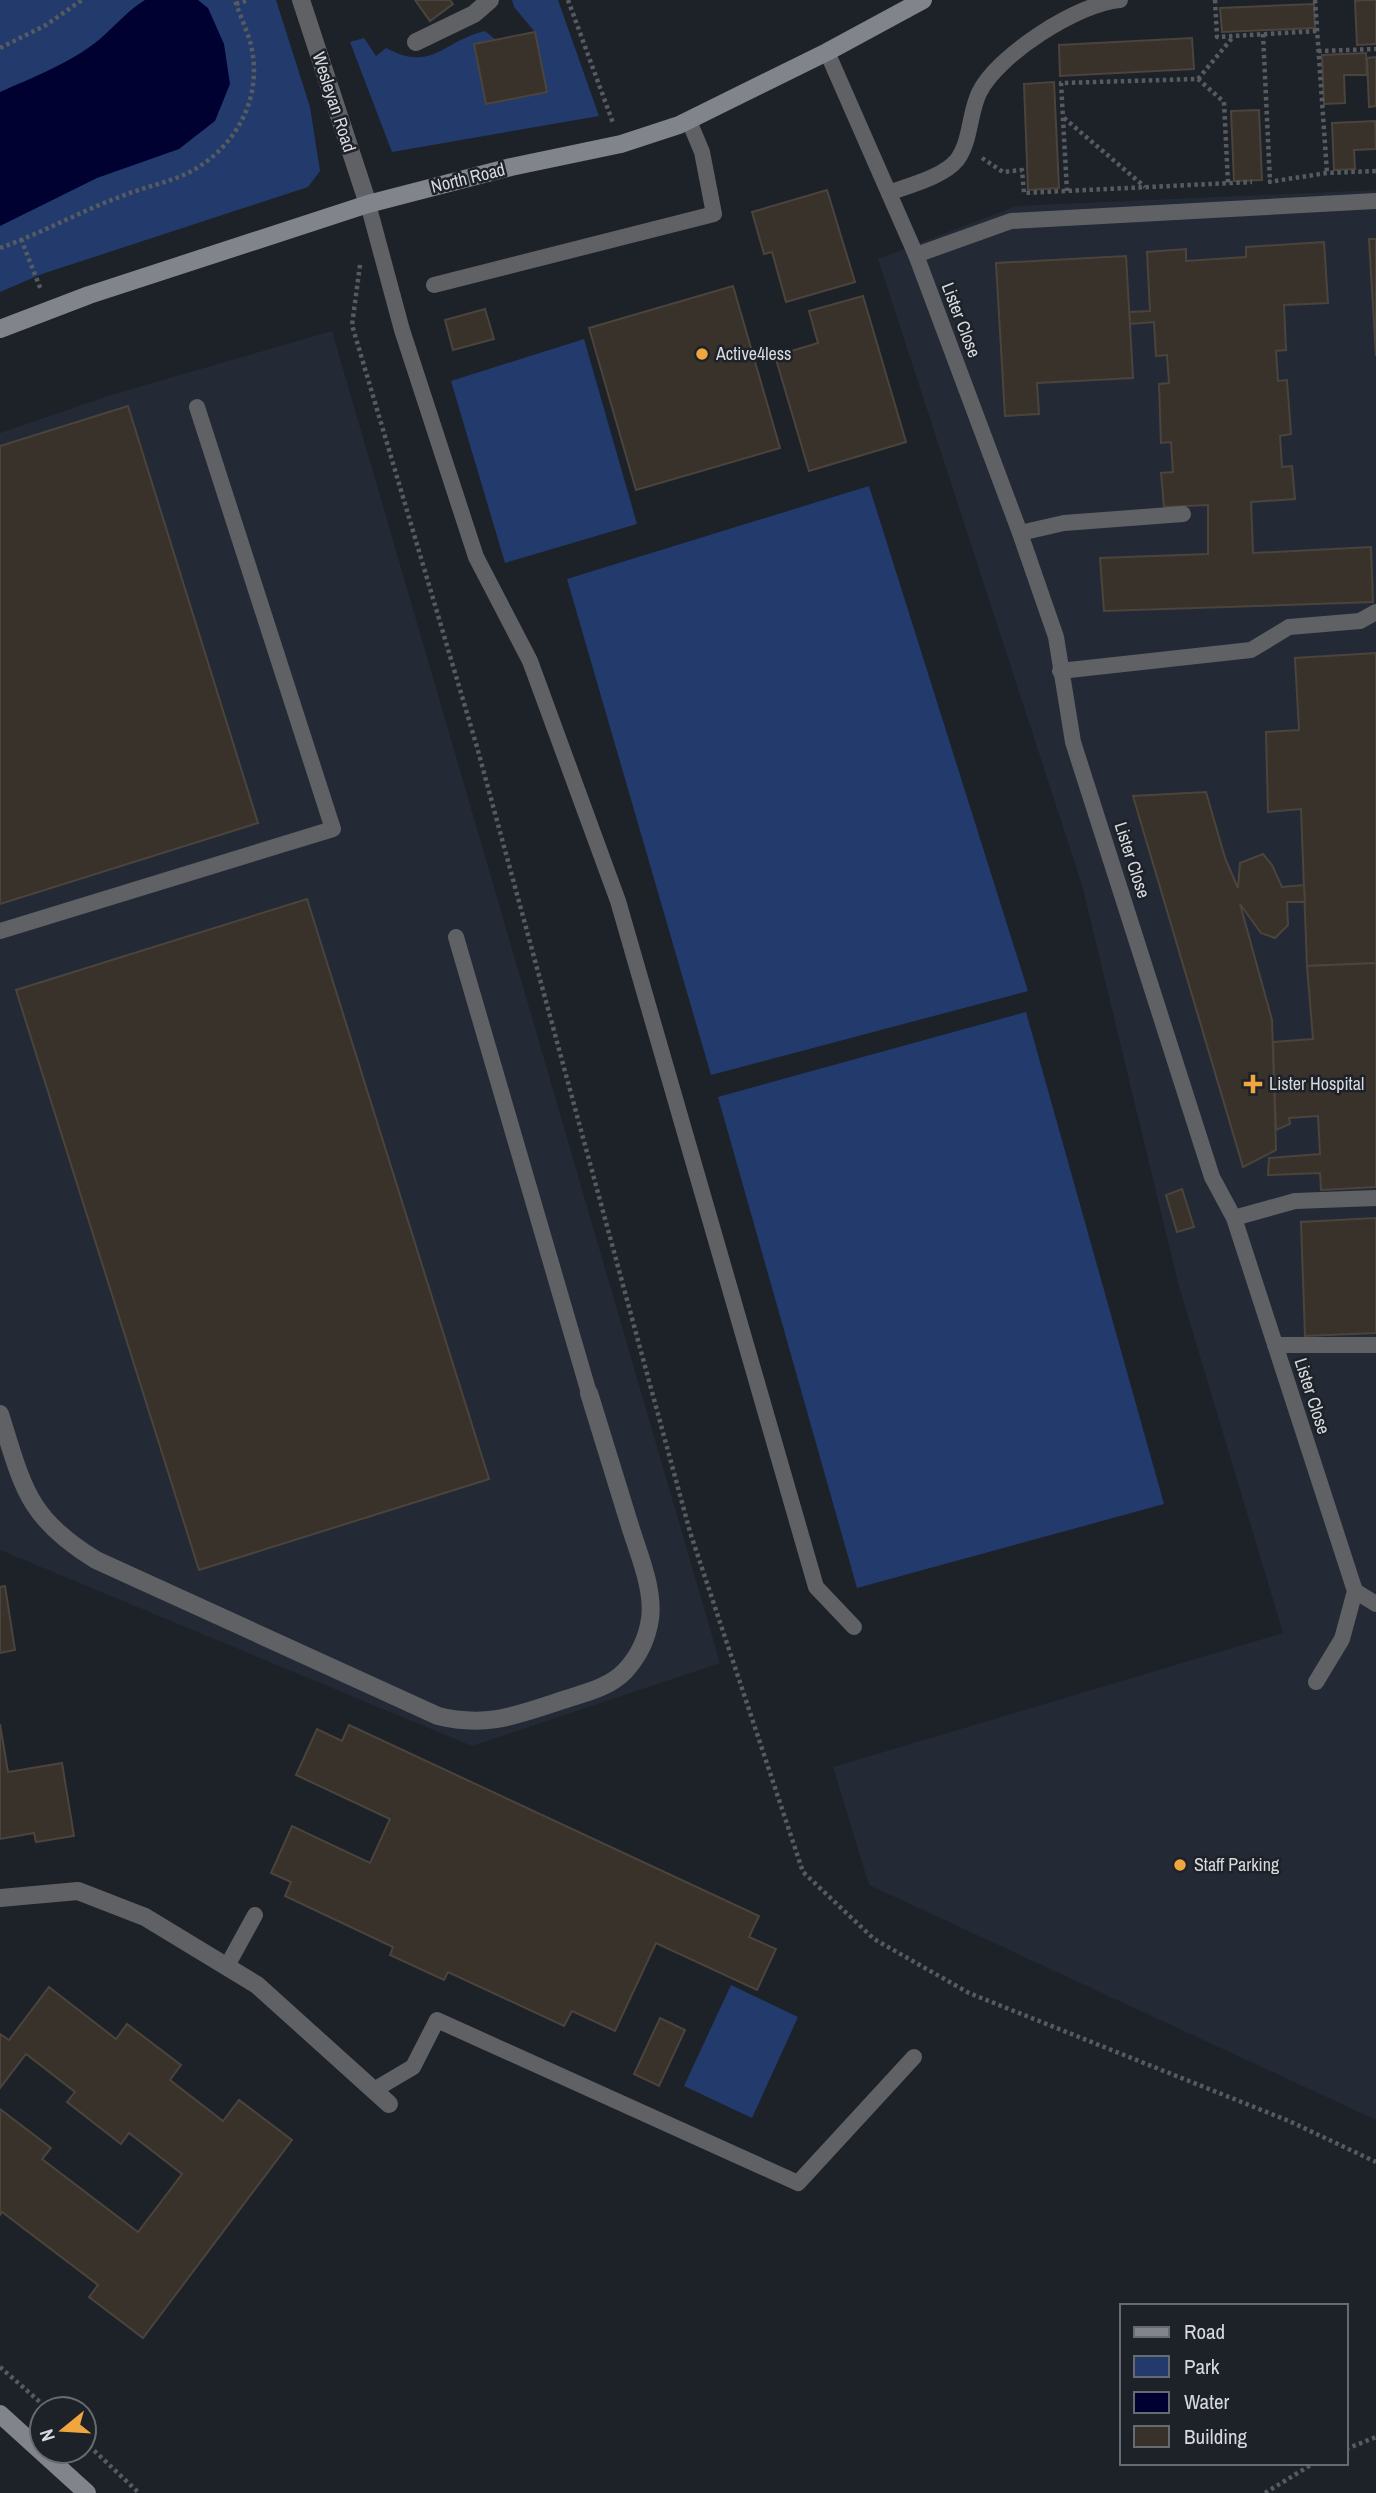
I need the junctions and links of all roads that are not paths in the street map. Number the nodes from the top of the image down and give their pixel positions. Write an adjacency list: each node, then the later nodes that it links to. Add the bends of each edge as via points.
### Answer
1 (301, 0): 10 (street, Wesleyan Road)
2 (490, 0): 5 (street, via 474,14)
3 (923, 0): 6 (main road, North Road)
4 (1120, 0): 8 (lane, via 1071,16 1003,65 980,90 956,160 936,174)
5 (416, 42)
6 (827, 52): 7 (main road, North Road); 8 (lane, Lister Close)
7 (689, 121): 10 (main road, North Road, via 621,144); 12 (lane, via 702,152 714,214)
8 (889, 193): 11 (lane, Lister Close)
9 (1376, 201): 11 (lane, via 1011,221)
10 (368, 204): 13 (main road, North Road); 29 (lane, via 402,330 476,557 530,661 618,901 816,1587)
11 (916, 255): 16 (lane, Lister Close)
12 (434, 285)
13 (0, 328)
14 (198, 407): 19 (lane, via 333,829)
15 (1183, 514): 16 (lane, via 1064,523)
16 (1020, 533): 18 (lane, Lister Close, via 1056,637)
17 (1376, 612): 18 (lane, via 1360,621 1289,627 1251,650)
18 (1060, 671): 22 (lane, Lister Close, via 1073,742 1212,1177)
19 (0, 931)
20 (456, 937): 25 (lane)
21 (1376, 1198): 22 (lane, via 1295,1201)
22 (1234, 1217): 23 (lane, Lister Close)
23 (1275, 1345): 24 (lane); 27 (lane, Lister Close)
24 (1376, 1345)
25 (589, 1393): 26 (street, via 647,1581 650,1617 646,1636 637,1657 605,1686 484,1722 438,1716 78,1549 44,1522 25,1495)
26 (2, 1424)
27 (1355, 1591): 28 (lane); 30 (lane, via 1342,1639)
28 (1376, 1604)
29 (854, 1627)
30 (1316, 1682)
31 (0, 1898): 33 (street, via 78,1891 145,1917)
32 (255, 1915): 33 (lane)
33 (227, 1966): 35 (street, via 257,1985)
34 (914, 2057): 35 (lane, via 798,2183 437,2020 413,2067)
35 (374, 2090): 36 (street)
36 (389, 2104)
37 (0, 2414): 38 (main road)
38 (87, 2493)

